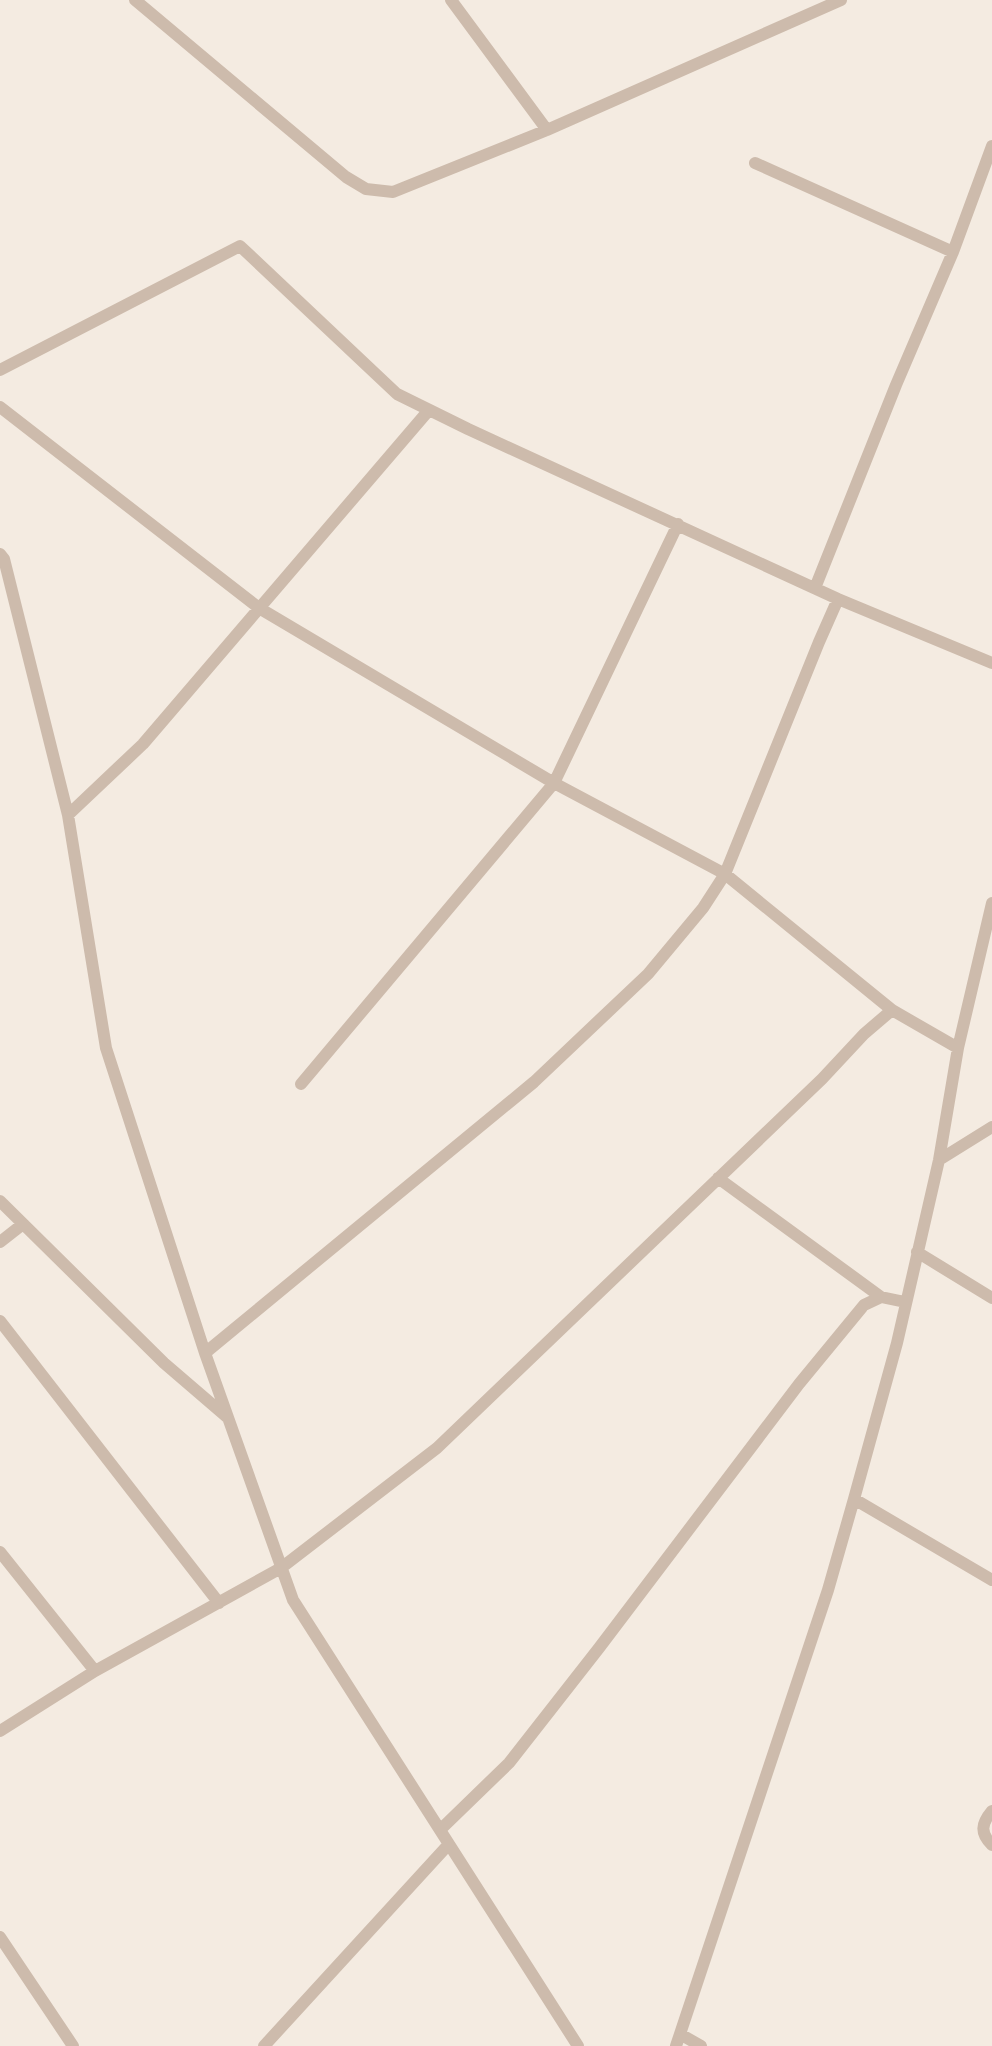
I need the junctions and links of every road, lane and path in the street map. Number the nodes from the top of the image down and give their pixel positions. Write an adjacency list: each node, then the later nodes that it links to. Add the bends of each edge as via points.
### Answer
1 (134, 0): 4 (street, via 346,177 366,189 393,192)
2 (451, 0): 4 (street)
3 (841, 0): 4 (street)
4 (547, 130)
5 (992, 146): 7 (street)
6 (755, 163): 7 (street)
7 (953, 252): 13 (street, via 896,385)
8 (0, 370): 10 (street, via 240,246 397,394)
9 (0, 407): 15 (street)
10 (429, 410): 11 (street); 15 (street)
11 (678, 524): 13 (street); 17 (street)
12 (0, 554): 18 (street, via 4,559)
13 (816, 588): 14 (street)
14 (838, 599): 16 (street); 19 (street)
15 (259, 608): 17 (street); 18 (street, via 143,744)
16 (992, 663)
17 (554, 784): 19 (street); 23 (street)
18 (68, 815): 35 (street, via 106,1048)
19 (725, 874): 21 (street); 35 (street, via 703,908 648,974 534,1082)
20 (992, 903): 22 (street)
21 (892, 1010): 22 (street); 26 (street)
22 (958, 1048): 25 (street)
23 (300, 1084)
24 (992, 1127): 25 (street)
25 (939, 1160): 30 (street)
26 (718, 1178): 31 (street); 39 (street, via 437,1448)
27 (0, 1201): 28 (street)
28 (23, 1224): 29 (street); 36 (street, via 164,1363)
29 (0, 1242)
30 (917, 1252): 32 (street); 33 (street)
31 (881, 1297): 33 (street); 45 (street, via 864,1305 799,1384 508,1763)
32 (992, 1298)
33 (905, 1302): 37 (street, via 897,1343)
34 (0, 1321): 41 (street)
35 (205, 1353): 36 (street)
36 (229, 1419): 39 (street)
37 (854, 1499): 40 (street); 49 (street, via 828,1590)
38 (0, 1552): 42 (street)
39 (281, 1568): 41 (street); 45 (street, via 293,1600)
40 (992, 1580)
41 (219, 1603): 42 (street)
42 (95, 1671): 43 (street)
43 (0, 1731)
44 (992, 1811): 47 (street, via 982,1828)
45 (440, 1830): 46 (street)
46 (449, 1844): 51 (street); 52 (street)
47 (992, 1845)
48 (0, 1936): 50 (street)
49 (678, 2040): 53 (street)
50 (73, 2046)
51 (264, 2046)
52 (578, 2046)
53 (701, 2046)

